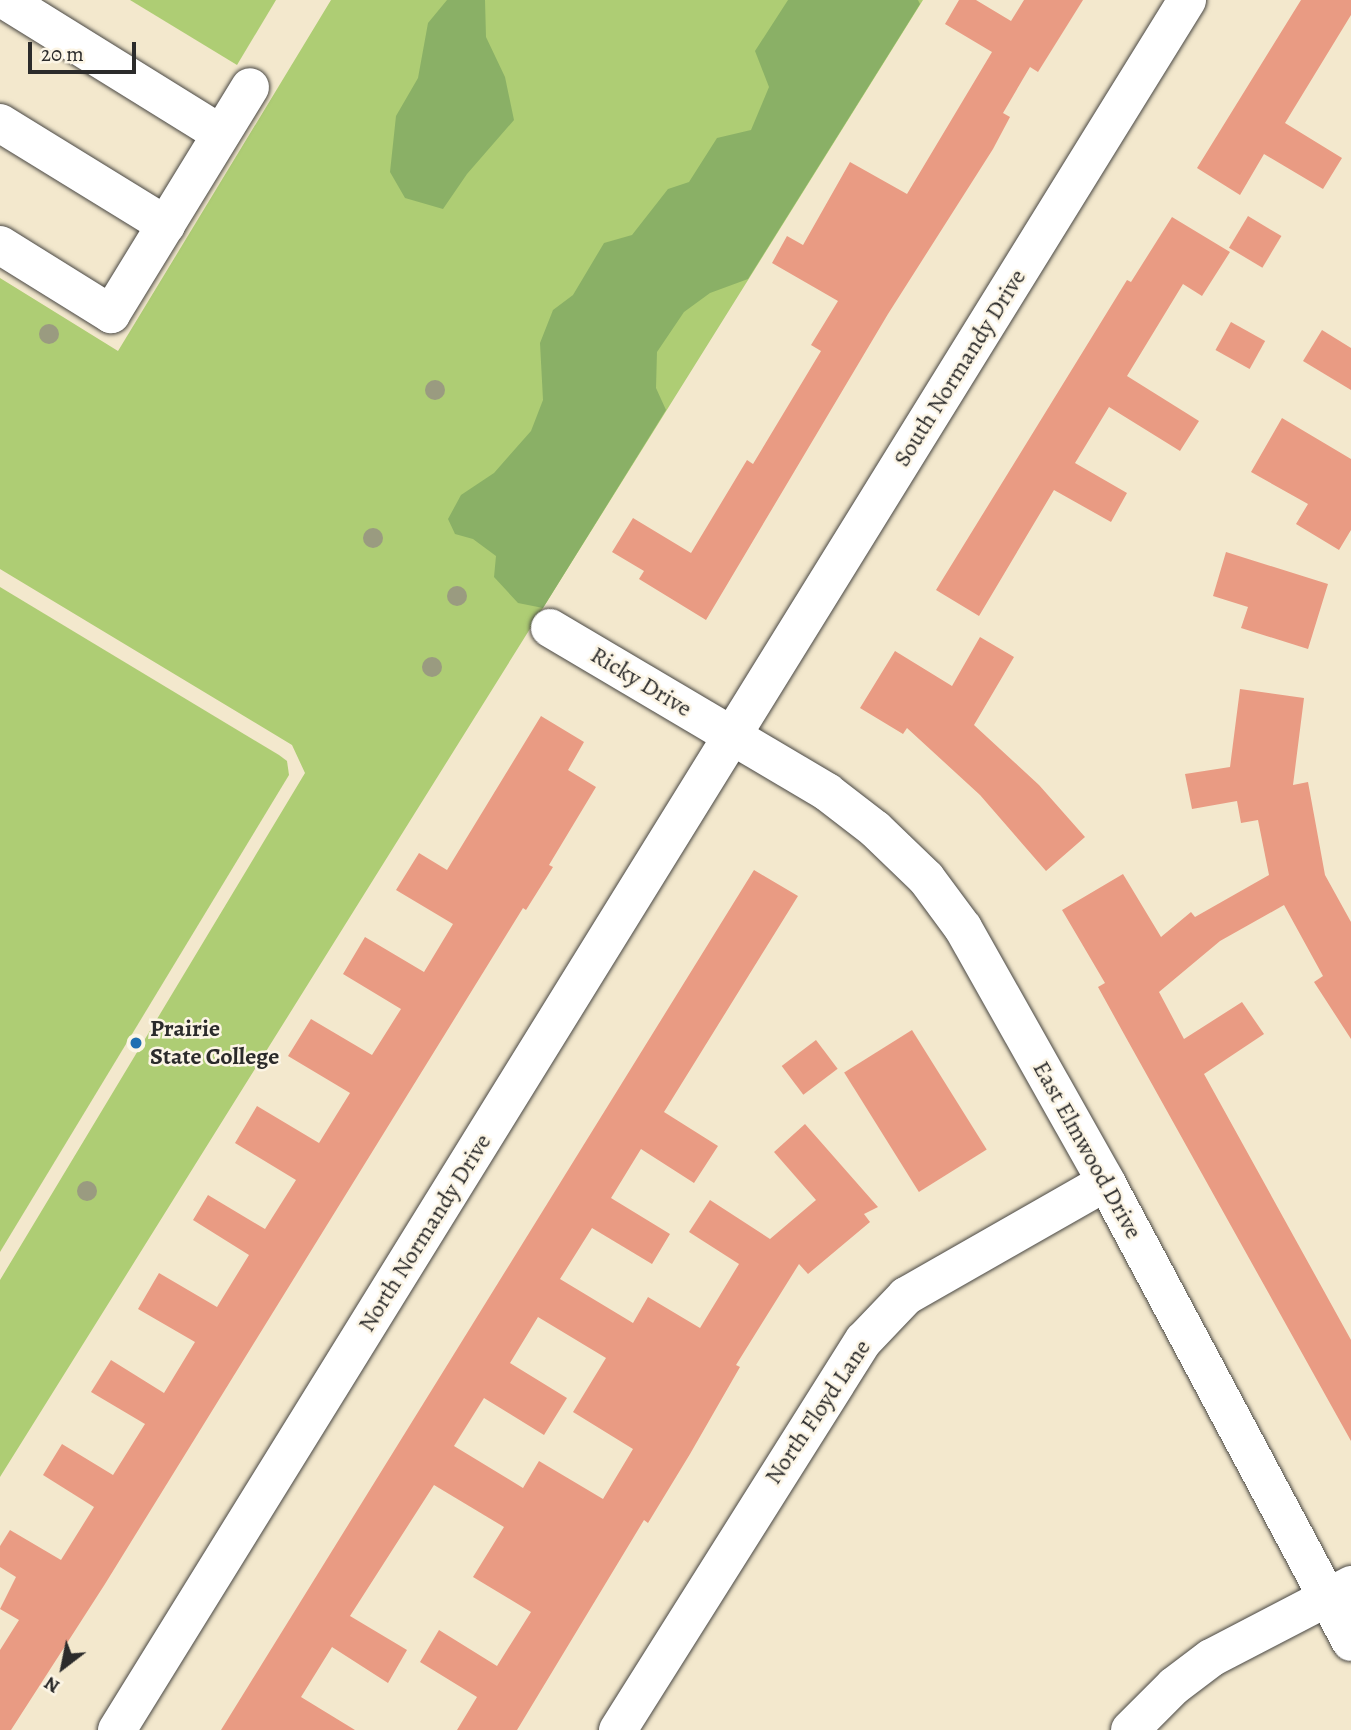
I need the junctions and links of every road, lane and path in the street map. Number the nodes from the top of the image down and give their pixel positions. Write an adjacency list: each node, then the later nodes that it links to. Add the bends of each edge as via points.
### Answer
1 (5, 0): 5 (street)
2 (1187, 0): 9 (street, South Normandy Drive)
3 (250, 87): 5 (street)
4 (0, 123): 6 (street)
5 (221, 134): 6 (street)
6 (166, 225): 7 (street, via 111,314)
7 (0, 246)
8 (550, 628): 9 (street, Ricky Drive)
9 (732, 735): 10 (street, East Elmwood Drive, via 836,799 926,878 963,928); 13 (street, North Normandy Drive)
10 (1106, 1182): 11 (street, East Elmwood Drive); 14 (street, North Floyd Lane, via 906,1296 864,1340)
11 (1340, 1591): 12 (street, East Elmwood Drive); 15 (street, via 1211,1658 1174,1686)
12 (1351, 1642)
13 (117, 1730)
14 (618, 1730)
15 (1130, 1730)

